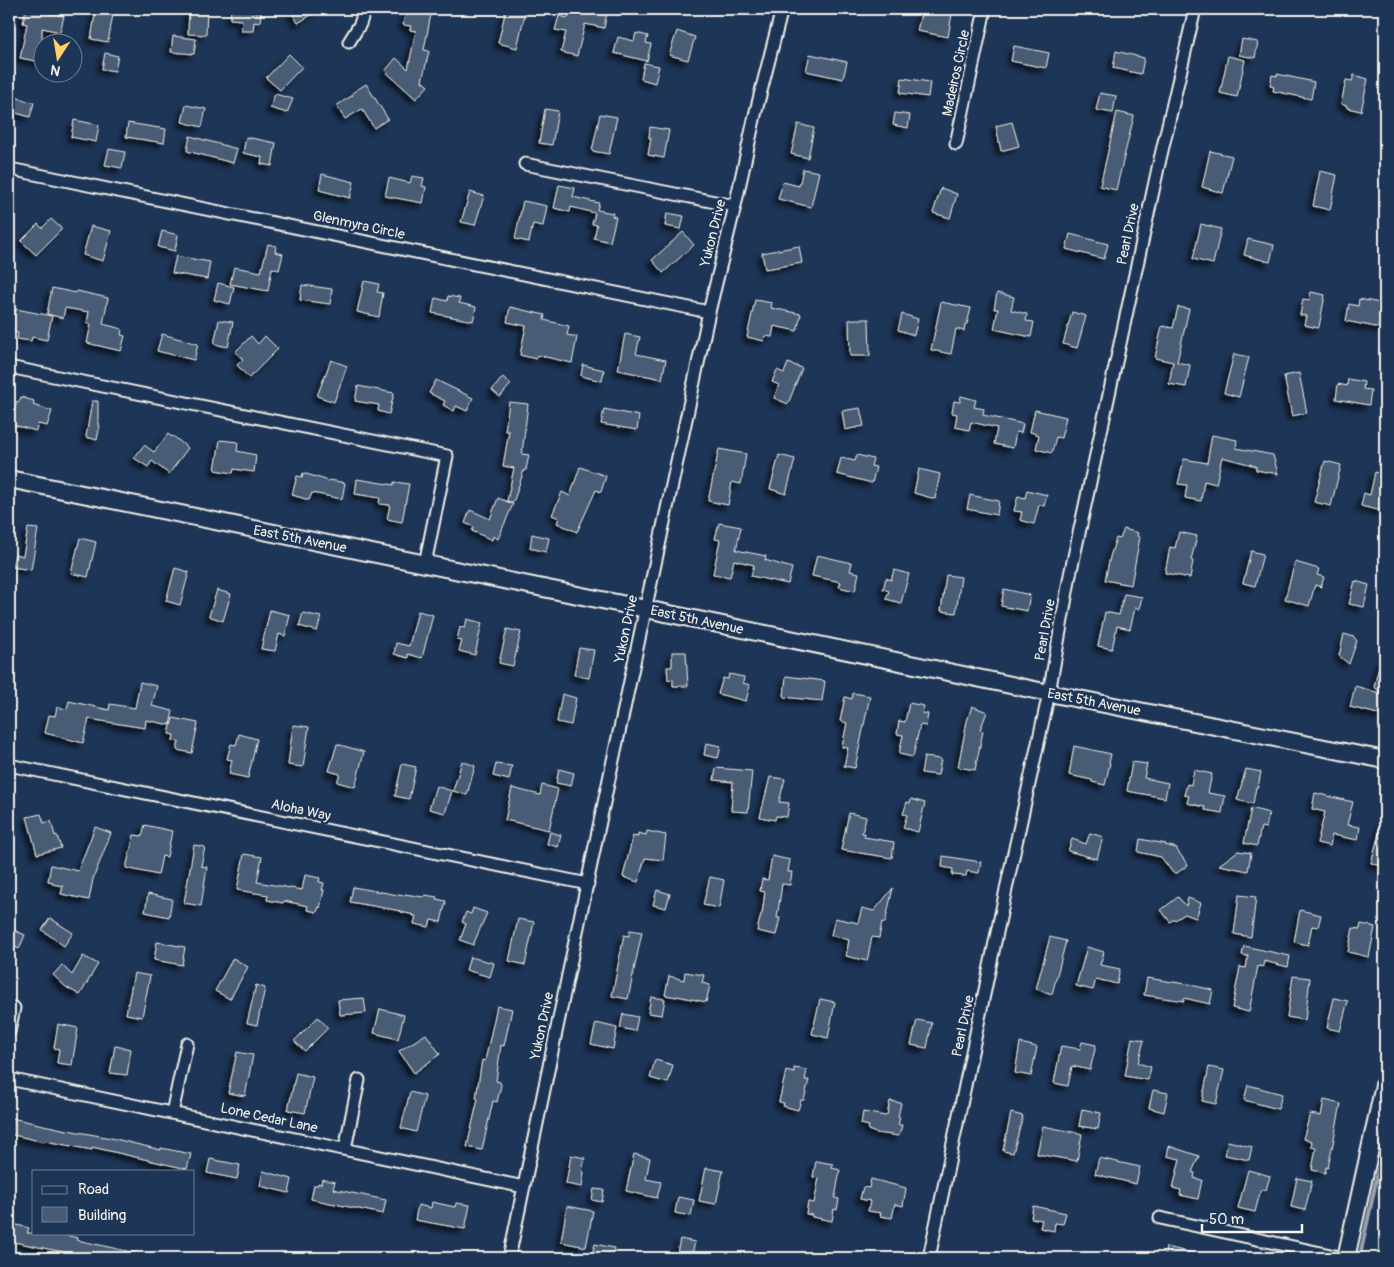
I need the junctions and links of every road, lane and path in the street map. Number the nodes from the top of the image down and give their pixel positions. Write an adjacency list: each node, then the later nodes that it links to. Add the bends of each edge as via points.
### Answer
1 (365, 9): 5 (street)
2 (782, 9): 9 (street, Yukon Drive)
3 (985, 9): 6 (street, Madeiros Circle)
4 (1195, 9): 15 (street, Pearl Drive, via 1068,581)
5 (349, 42)
6 (956, 144)
7 (525, 164): 9 (street)
8 (9, 177): 10 (street, Glenmyra Circle, via 10,169)
9 (735, 206): 10 (street, Yukon Drive)
10 (709, 312): 14 (street, Yukon Drive)
11 (9, 367): 13 (street, via 447,456)
12 (9, 480): 13 (street, East 5th Avenue)
13 (425, 564): 14 (street, East 5th Avenue)
14 (646, 609): 15 (street, East 5th Avenue); 18 (street, Yukon Drive)
15 (1049, 693): 16 (street, East 5th Avenue); 30 (street, Pearl Drive)
16 (1385, 760)
17 (9, 765): 18 (street, Aloha Way)
18 (588, 884): 27 (street, Yukon Drive)
19 (14, 1008): 20 (street)
20 (9, 1032)
21 (187, 1044): 25 (street)
22 (9, 1079): 25 (street, Lone Cedar Lane)
23 (359, 1080): 26 (street)
24 (1385, 1081): 31 (street)
25 (172, 1113): 26 (street, Lone Cedar Lane)
26 (344, 1149): 27 (street, Lone Cedar Lane)
27 (524, 1187): 29 (street, Yukon Drive)
28 (1160, 1218): 31 (street)
29 (509, 1258)
30 (929, 1258)
31 (1345, 1258)

